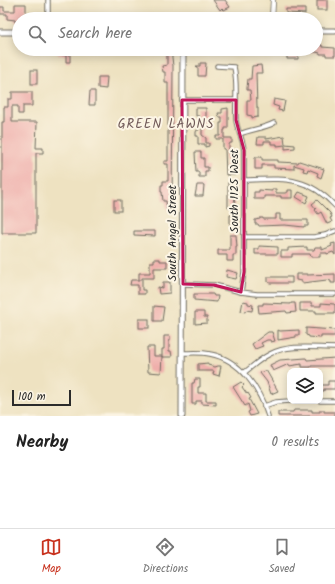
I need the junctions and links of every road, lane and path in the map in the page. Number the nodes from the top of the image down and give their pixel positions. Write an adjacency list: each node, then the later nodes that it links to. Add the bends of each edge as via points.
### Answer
1 (48, 0): 3 (street)
2 (273, 0): 4 (street)
3 (48, 12)
4 (272, 12)
5 (323, 31): 8 (main road)
6 (0, 32): 7 (main road)
7 (12, 32)
8 (335, 32)
9 (183, 56): 11 (main road, South Angel Street)
10 (217, 66): 12 (street, South 1125 West, via 234,67)
11 (182, 100): 12 (street); 19 (main road, South Angel Street)
12 (236, 100): 14 (street, South 1125 West, via 236,120)
13 (274, 123): 14 (street)
14 (240, 134): 15 (street, South 1125 West, via 244,150)
15 (244, 180): 16 (street, via 286,180 305,184 325,196); 18 (street, South 1125 West)
16 (335, 206)
17 (335, 232): 18 (street, via 314,237)
18 (244, 237): 20 (street, South 1125 West)
19 (182, 284): 20 (street, via 214,285); 23 (main road, South Angel Street)
20 (241, 292): 21 (street)
21 (335, 294)
22 (335, 348): 24 (street, via 280,350 262,358)
23 (182, 353): 24 (street, via 210,354 231,362); 29 (main road, South Angel Street)
24 (244, 372): 28 (street)
25 (287, 401): 28 (street)
26 (323, 401): 27 (street)
27 (335, 401)
28 (264, 406): 30 (street)
29 (182, 416)
30 (268, 416)

